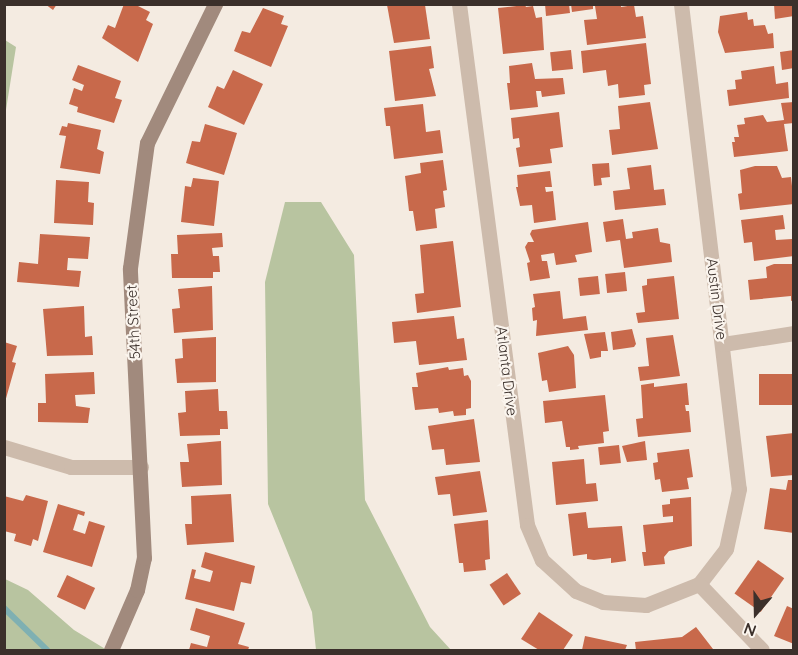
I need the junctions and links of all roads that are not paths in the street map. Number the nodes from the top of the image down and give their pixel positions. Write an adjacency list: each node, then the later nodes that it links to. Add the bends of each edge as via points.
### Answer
1 (215, 4): 7 (street, 54th Street, via 147,143 130,268)
2 (459, 4): 8 (street, Atlanta Drive, via 527,525 542,560 576,591 603,602 646,605)
3 (681, 4): 5 (street, Austin Drive)
4 (794, 333): 5 (street)
5 (723, 344): 8 (street, Austin Drive, via 739,489 726,549)
6 (4, 447): 7 (street, via 71,467)
7 (141, 467): 9 (street, 54th Street, via 144,558 137,590)
8 (699, 584): 10 (street)
9 (111, 651)
10 (762, 651)

